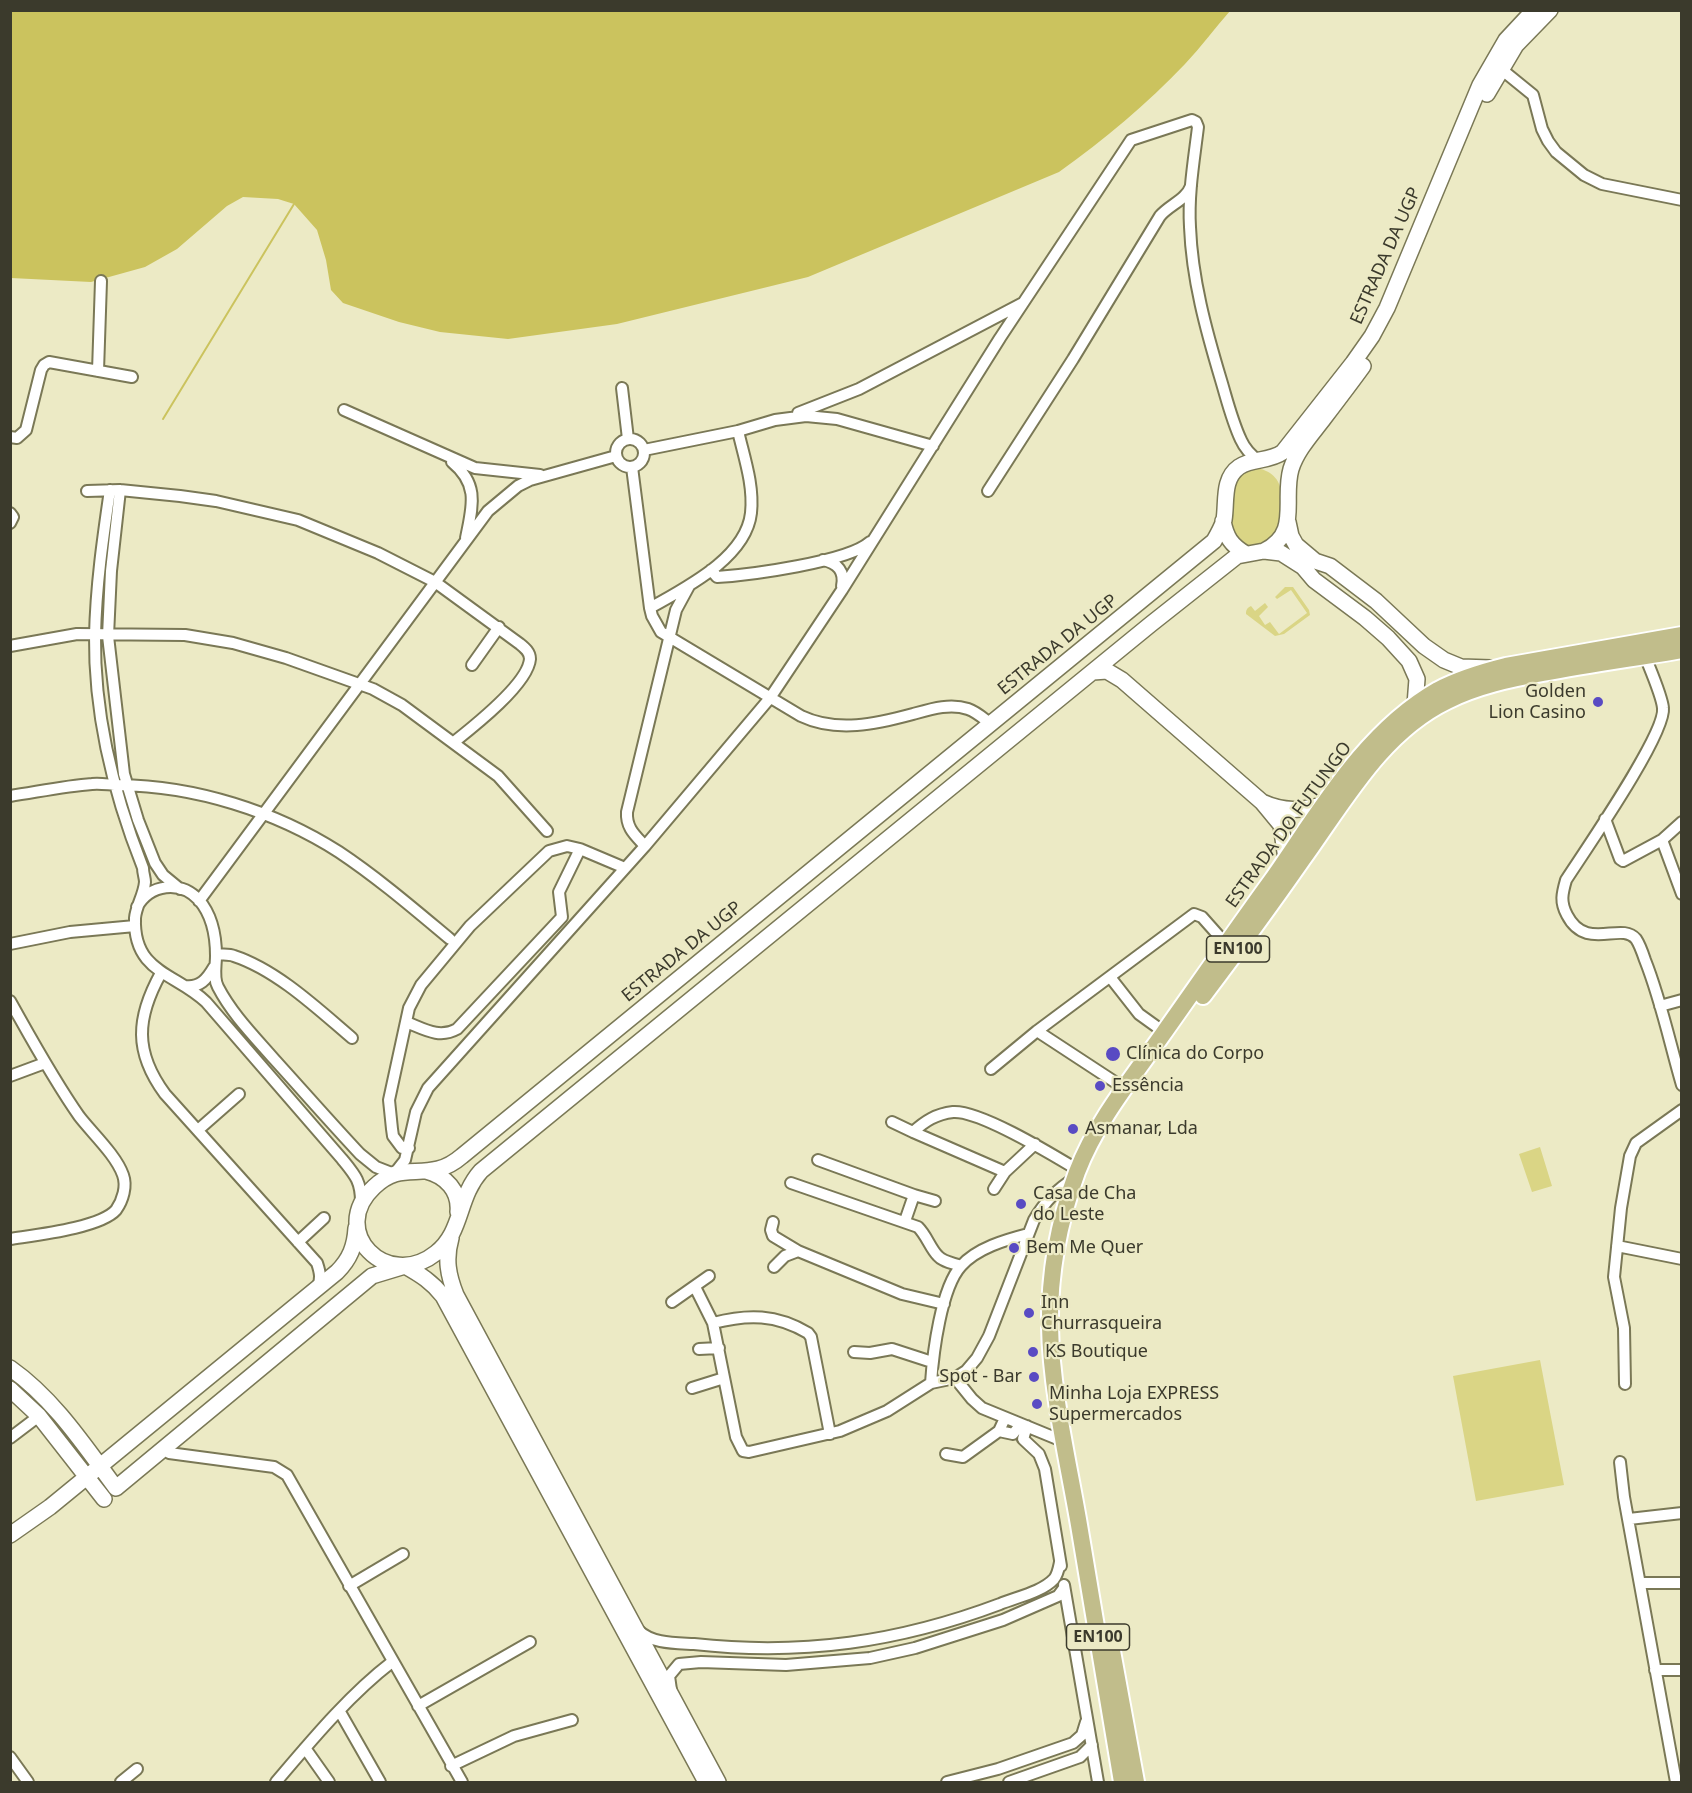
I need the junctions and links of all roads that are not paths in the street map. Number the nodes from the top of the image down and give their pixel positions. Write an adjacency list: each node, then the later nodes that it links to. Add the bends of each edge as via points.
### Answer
1 (1534, 10): 23 (main road, ESTRADA DA UGP, via 1506,40 1480,85 1372,336 1283,452)
2 (1550, 10): 3 (main road, ESTRADA DA UGP, via 1516,45)
3 (1501, 69): 5 (street, via 1533,94 1548,141 1584,175 1602,184); 27 (main road, ESTRADA DA UGP, via 1476,119 1394,318 1298,452)
4 (1192, 183): 6 (street, via 1188,193); 7 (street); 9 (street, via 1196,122 1188,121 1131,140)
5 (1682, 200)
6 (1164, 212): 7 (street, via 1176,210 1185,214); 30 (street)
7 (1190, 224): 18 (street, via 1192,257 1207,329)
8 (101, 281): 10 (street)
9 (1023, 303): 14 (street, via 859,389); 19 (street)
10 (99, 371): 11 (street); 16 (street, via 49,362 44,365 26,430 17,438)
11 (132, 377)
12 (622, 388): 17 (street)
13 (344, 410): 22 (street)
14 (775, 420): 15 (street); 19 (street, via 806,416 837,419)
15 (738, 431): 20 (street); 40 (street, via 751,490 751,514 739,541)
16 (10, 437)
17 (628, 439): 20 (street, via 640,443); 21 (street, via 617,447)
18 (1242, 441): 23 (street); 25 (street)
19 (933, 446): 35 (street)
20 (644, 450): 24 (street, via 643,459)
21 (616, 456): 24 (street, via 624,466); 26 (street)
22 (445, 457): 26 (street, via 475,468); 36 (street, via 461,469 471,485 473,502)
23 (1260, 461): 25 (main road, ESTRADA DA UGP); 27 (main road, via 1275,466)
24 (632, 467): 44 (street)
25 (1236, 468): 32 (main road, ESTRADA DA UGP, via 1226,486)
26 (544, 475): 36 (street, via 518,486 497,502)
27 (1288, 481): 33 (main road)
28 (115, 490): 29 (street); 41 (street, via 216,501 298,520); 46 (street, via 99,563); 48 (street)
29 (87, 491)
30 (988, 492)
31 (10, 513): 34 (street, via 14,517)
32 (1223, 521): 38 (main road, via 1228,539); 63 (main road, ESTRADA DA UGP, via 1214,541 1193,560)
33 (1288, 522): 37 (main road, via 1281,539); 51 (main road, via 1296,545 1376,601)
34 (10, 523)
35 (874, 539): 39 (street, via 855,551); 43 (street)
36 (465, 541): 41 (street)
37 (1264, 551): 38 (main road); 55 (main road, via 1281,553 1303,567 1388,638)
38 (1246, 554): 52 (main road, via 1228,561)
39 (821, 560): 40 (street, via 758,574 717,577); 43 (street, via 841,569)
40 (711, 570): 42 (street)
41 (435, 582): 45 (street); 60 (street)
42 (688, 586): 44 (street); 49 (street)
43 (842, 590): 61 (street)
44 (650, 608): 49 (street, via 661,632)
45 (499, 627): 56 (street); 64 (street, via 528,652 530,660 496,708)
46 (95, 635): 48 (street); 50 (street, via 77,634); 65 (street, via 97,685)
47 (1682, 635): 57 (main road, ESTRADA DO FUTUNGO / EN100)
48 (108, 636): 60 (street, via 185,635 232,643); 66 (street)
49 (669, 637): 61 (street); 75 (street, via 626,820)
50 (10, 645)
51 (1424, 646): 55 (main road, via 1423,660); 57 (main road, via 1461,667)
52 (1119, 650): 58 (main road); 59 (main road, via 1114,665)
53 (1682, 650): 54 (main road, ESTRADA DO FUTUNGO / EN100)
54 (1645, 656): 71 (street, via 1664,708 1662,718); 218 (main road, ESTRADA DO FUTUNGO / EN100, via 1512,679 1464,693 1402,733 1378,755 1347,795 1131,1096 1099,1149 1078,1201 1066,1248 1060,1301 1062,1360)
55 (1409, 661): 62 (main road, via 1417,679)
56 (472, 665)
57 (1506, 666): 62 (main road, ESTRADA DO FUTUNGO / EN100, via 1457,681)
58 (1093, 672): 59 (main road, via 1107,671); 122 (main road, via 481,1171 467,1190)
59 (1122, 680): 68 (main road)
60 (360, 684): 64 (street, via 402,705); 70 (street)
61 (770, 698): 63 (street, via 816,723 834,726 873,723 949,706 967,709); 75 (street)
62 (1415, 705): 69 (main road, ESTRADA DO FUTUNGO / EN100, via 1369,748)
63 (991, 724): 113 (main road, ESTRADA DA UGP, via 468,1152 444,1167)
64 (454, 742): 73 (street, via 498,776)
65 (114, 785): 66 (street); 67 (street, via 93,784); 82 (street, via 143,868 145,883)
66 (128, 785): 70 (street, via 192,793); 79 (street, via 154,863)
67 (10, 796)
68 (1262, 802): 69 (main road, via 1287,810); 77 (main road, via 1281,825)
69 (1324, 804): 77 (main road, ESTRADA DO FUTUNGO / EN100)
70 (261, 815): 81 (street); 84 (street, via 336,851)
71 (1605, 819): 74 (street, via 1621,861); 95 (street, via 1566,880 1562,905 1572,925 1580,931 1624,933 1637,940)
72 (1682, 822): 74 (street)
73 (547, 831)
74 (1662, 840): 80 (street)
75 (645, 846): 78 (street)
76 (580, 849): 78 (street); 96 (street, via 567,846 549,851 470,926 417,990); 96 (street, via 559,892 562,917 457,1029 439,1035)
77 (1286, 859): 87 (main road, ESTRADA DO FUTUNGO / EN100)
78 (626, 868): 111 (street, via 428,1088 416,1112)
79 (180, 889): 81 (street); 82 (street, via 156,889)
80 (1682, 894)
81 (199, 901): 89 (street, via 213,931)
82 (137, 907): 83 (street)
83 (135, 926): 85 (street); 90 (street, via 142,952)
84 (450, 939)
85 (27, 940): 86 (street); 88 (street)
86 (10, 944)
87 (1226, 944): 91 (street, via 1202,917 1194,914); 98 (main road, ESTRADA DO FUTUNGO / EN100)
88 (10, 951)
89 (216, 959): 92 (street, via 201,984); 99 (street, via 232,955 253,964 291,987); 115 (street, via 216,984 251,1033 360,1154 376,1167)
90 (161, 973): 92 (street); 108 (street, via 144,1011 143,1053 157,1083)
91 (1110, 977): 97 (street); 98 (street, via 1139,1014)
92 (185, 986): 121 (street, via 206,1002 355,1174 361,1187)
93 (1682, 1000): 95 (street)
94 (10, 1001): 100 (street)
95 (1660, 1006): 103 (street)
96 (406, 1022): 111 (street, via 389,1100 393,1136 402,1148)
97 (1037, 1031): 101 (street); 104 (street)
98 (1164, 1032): 104 (main road, ESTRADA DO FUTUNGO / EN100)
99 (352, 1038)
100 (45, 1063): 102 (street); 129 (street, via 121,1169 123,1195 115,1210 99,1221)
101 (991, 1069)
102 (10, 1076)
103 (1682, 1085)
104 (1124, 1088): 116 (main road, ESTRADA DO FUTUNGO / EN100)
105 (239, 1094): 108 (street)
106 (1682, 1110): 131 (street, via 1636,1143 1629,1156)
107 (891, 1122): 109 (street)
108 (198, 1130): 130 (street)
109 (913, 1132): 110 (street, via 936,1115 955,1112 970,1114); 114 (street)
110 (1035, 1144): 114 (street); 116 (street)
111 (409, 1148): 113 (street, via 413,1162); 115 (street)
112 (819, 1160): 119 (street)
113 (424, 1171): 115 (main road, ESTRADA DA UGP); 122 (main road, via 444,1179 454,1190)
114 (1005, 1172): 118 (street)
115 (394, 1174): 121 (main road, via 377,1184)
116 (1077, 1174): 127 (street, via 1043,1204); 165 (main road, ESTRADA DO FUTUNGO / EN100, via 1059,1232 1050,1300 1051,1351)
117 (791, 1183): 125 (street)
118 (994, 1189)
119 (914, 1195): 120 (street); 125 (street)
120 (935, 1201)
121 (361, 1202): 124 (main road)
122 (458, 1215): 128 (main road)
123 (324, 1218): 130 (street)
124 (357, 1219): 135 (main road, via 353,1249); 136 (main road, via 362,1241 371,1254)
125 (905, 1221): 137 (street, via 927,1236 937,1256)
126 (773, 1222): 132 (street, via 773,1236)
127 (1028, 1234): 137 (street, via 993,1245); 151 (street, via 989,1336 977,1358)
128 (452, 1235): 136 (main road, via 431,1257); 185 (main road, via 448,1249 449,1279)
129 (10, 1239)
130 (298, 1242): 134 (street)
131 (1617, 1246): 133 (street); 153 (street, via 1614,1276 1624,1328)
132 (798, 1251): 138 (street, via 785,1256); 143 (street, via 902,1294)
133 (1682, 1260)
134 (316, 1263): 135 (street, via 336,1269); 141 (street, via 321,1276)
135 (344, 1265): 141 (main road)
136 (405, 1266): 169 (main road, via 372,1276 116,1488); 213 (main road, via 435,1285 443,1296)
137 (961, 1266): 143 (street, via 952,1278)
138 (774, 1267)
139 (709, 1276): 140 (street)
140 (695, 1287): 142 (street); 144 (street)
141 (314, 1291): 164 (main road)
142 (672, 1302)
143 (944, 1304): 148 (street)
144 (713, 1323): 145 (street); 161 (street, via 739,1317 770,1317 808,1333)
145 (719, 1348): 146 (street); 150 (street)
146 (699, 1349)
147 (854, 1352): 148 (street, via 892,1349)
148 (932, 1362): 152 (street)
149 (10, 1368): 159 (main road, via 40,1393)
150 (724, 1378): 154 (street); 161 (street, via 736,1437 743,1451)
151 (955, 1378): 152 (street); 157 (street, via 982,1408)
152 (930, 1383): 161 (street, via 887,1411)
153 (1625, 1384)
154 (692, 1388)
155 (10, 1389): 156 (main road)
156 (39, 1416): 162 (street); 163 (main road)
157 (1005, 1418): 158 (street); 160 (street)
158 (1024, 1425): 160 (street, via 1013,1434); 165 (street); 177 (street, via 1023,1439 1039,1454 1045,1469)
159 (72, 1430): 164 (main road, via 99,1448); 169 (main road)
160 (999, 1431): 167 (street, via 963,1456)
161 (830, 1434)
162 (10, 1438)
163 (57, 1438): 170 (main road); 172 (main road, via 72,1471 69,1486)
164 (130, 1442): 169 (main road)
165 (1065, 1442): 217 (main road, ESTRADA DO FUTUNGO / EN100)
166 (169, 1453): 180 (street, via 274,1467 287,1475)
167 (946, 1454)
168 (1620, 1462): 174 (street)
169 (100, 1466): 170 (main road)
170 (87, 1477): 171 (main road); 172 (main road)
171 (104, 1499)
172 (59, 1500): 175 (main road)
173 (1682, 1513): 174 (street)
174 (1629, 1519): 178 (street)
175 (10, 1534)
176 (403, 1554): 180 (street)
177 (1060, 1562): 181 (street, via 1054,1579); 182 (street)
178 (1640, 1583): 179 (street); 192 (street)
179 (1682, 1583)
180 (349, 1586): 191 (street)
181 (1043, 1586): 182 (street); 186 (street, via 961,1618)
182 (1064, 1588): 183 (street); 184 (street)
183 (1046, 1602): 184 (street, via 1059,1606); 189 (street, via 959,1636)
184 (1069, 1619): 197 (street)
185 (632, 1622): 188 (street, via 642,1634 657,1641 717,1647 784,1649); 194 (main road)
186 (884, 1638): 188 (street); 189 (street, via 877,1646)
187 (530, 1642): 195 (street)
188 (855, 1643): 190 (street, via 863,1649)
189 (886, 1654): 190 (street)
190 (856, 1659): 194 (street, via 786,1665 686,1662 669,1676)
191 (392, 1662): 195 (street); 196 (street, via 372,1677)
192 (1655, 1670): 193 (street); 219 (street)
193 (1682, 1670)
194 (675, 1701): 214 (main road)
195 (418, 1706): 204 (street)
196 (340, 1712): 201 (street); 211 (street)
197 (1087, 1719): 199 (street, via 1082,1735); 200 (street)
198 (572, 1720): 204 (street, via 514,1736)
199 (1073, 1743): 200 (street); 215 (street)
200 (1092, 1745): 203 (street); 206 (street)
201 (305, 1748): 209 (street); 210 (street)
202 (10, 1757): 207 (street)
203 (1074, 1760): 206 (street, via 1081,1760); 216 (street)
204 (452, 1766): 212 (street)
205 (137, 1769): 208 (street)
206 (1097, 1777)
207 (28, 1782)
208 (121, 1782)
209 (276, 1782)
210 (329, 1782)
211 (380, 1782)
212 (462, 1782)
213 (705, 1782)
214 (718, 1782)
215 (947, 1782)
216 (1009, 1782)
217 (1122, 1782)
218 (1136, 1782)
219 (1676, 1782)

